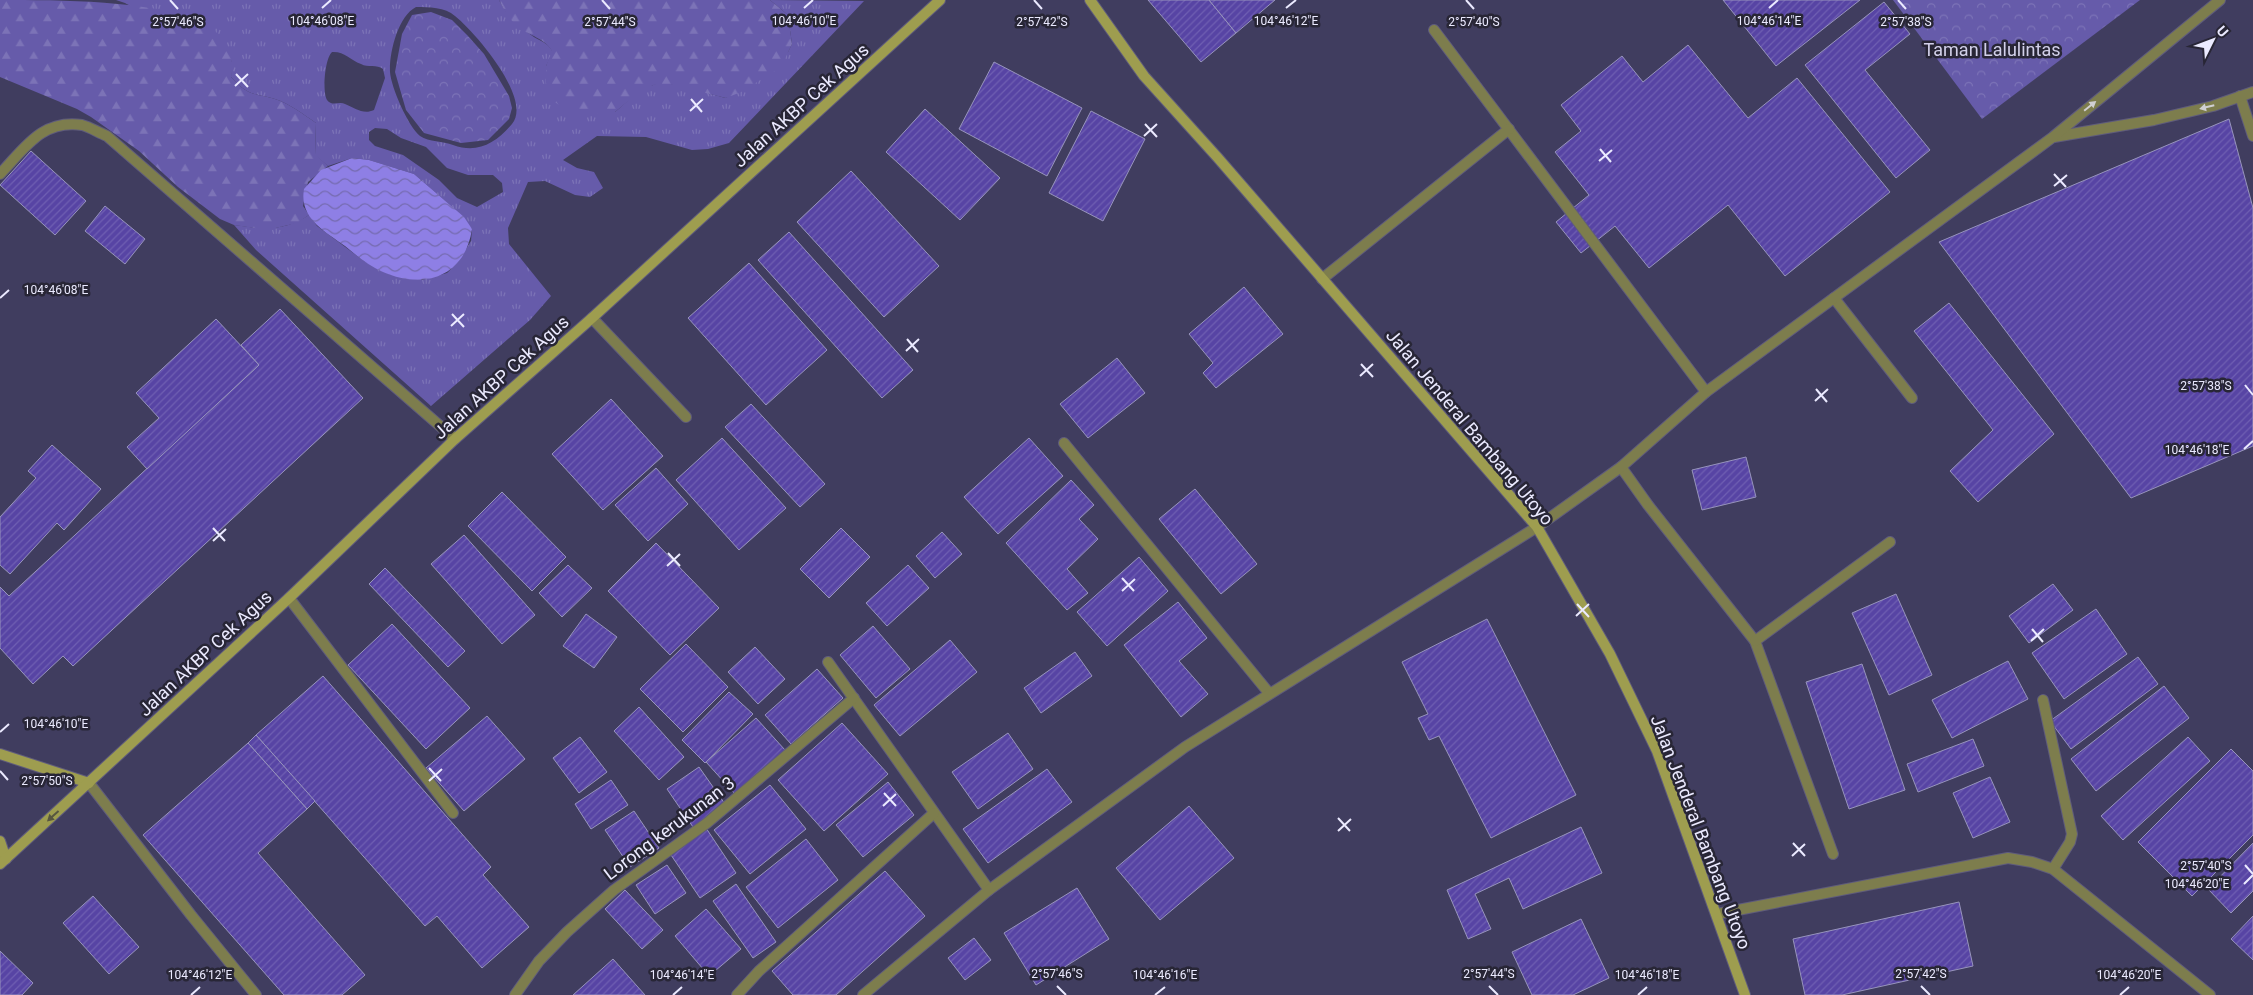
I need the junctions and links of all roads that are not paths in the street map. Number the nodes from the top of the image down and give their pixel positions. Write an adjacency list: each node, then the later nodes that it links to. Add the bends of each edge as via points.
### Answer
1 (940, 0): 13 (street, Jalan AKBP Cek Agus)
2 (1090, 0): 11 (street, Jalan Jenderal Bambang Utoyo, via 1144,76)
3 (2220, 0): 9 (street, one-way to 3)
4 (1434, 30): 7 (street)
5 (2253, 92): 6 (street)
6 (2240, 96): 8 (street); 9 (street, one-way to 9, via 2154,120)
7 (1509, 129): 11 (street); 14 (street)
8 (2253, 136)
9 (2052, 137): 12 (street)
10 (0, 174): 17 (street, via 47,128 83,125 107,136)
11 (1322, 279): 20 (street, Jalan Jenderal Bambang Utoyo)
12 (1834, 298): 14 (street); 15 (street)
13 (592, 318): 16 (street); 17 (street, Jalan AKBP Cek Agus)
14 (1706, 392): 19 (street)
15 (1912, 398)
16 (686, 417)
17 (455, 439): 22 (street, Jalan AKBP Cek Agus)
18 (1064, 443): 25 (street)
19 (1621, 467): 20 (street); 23 (street)
20 (1537, 527): 25 (street); 37 (street, Jalan Jenderal Bambang Utoyo, via 1610,654 1656,751)
21 (1890, 542): 23 (street)
22 (289, 598): 29 (street, Jalan AKBP Cek Agus); 30 (street)
23 (1755, 641): 33 (street)
24 (828, 662): 26 (street)
25 (1269, 693): 36 (street, via 1185,747)
26 (854, 698): 31 (street); 39 (street, Lorong kerukunan 3, via 707,823 614,890 539,961)
27 (2043, 700): 35 (street, via 2072,834)
28 (0, 754): 29 (street)
29 (89, 783): 34 (street, Jalan AKBP Cek Agus, one-way to 34); 38 (street)
30 (453, 812)
31 (934, 813): 36 (street); 40 (street)
32 (0, 841): 34 (street)
33 (1833, 854)
34 (3, 861)
35 (2053, 869): 37 (street, via 2008,858); 43 (street)
36 (989, 890): 41 (street)
37 (1717, 914): 42 (street, Jalan Jenderal Bambang Utoyo)
38 (256, 995)
39 (515, 995)
40 (737, 995)
41 (863, 995)
42 (1745, 995)
43 (2210, 995)

